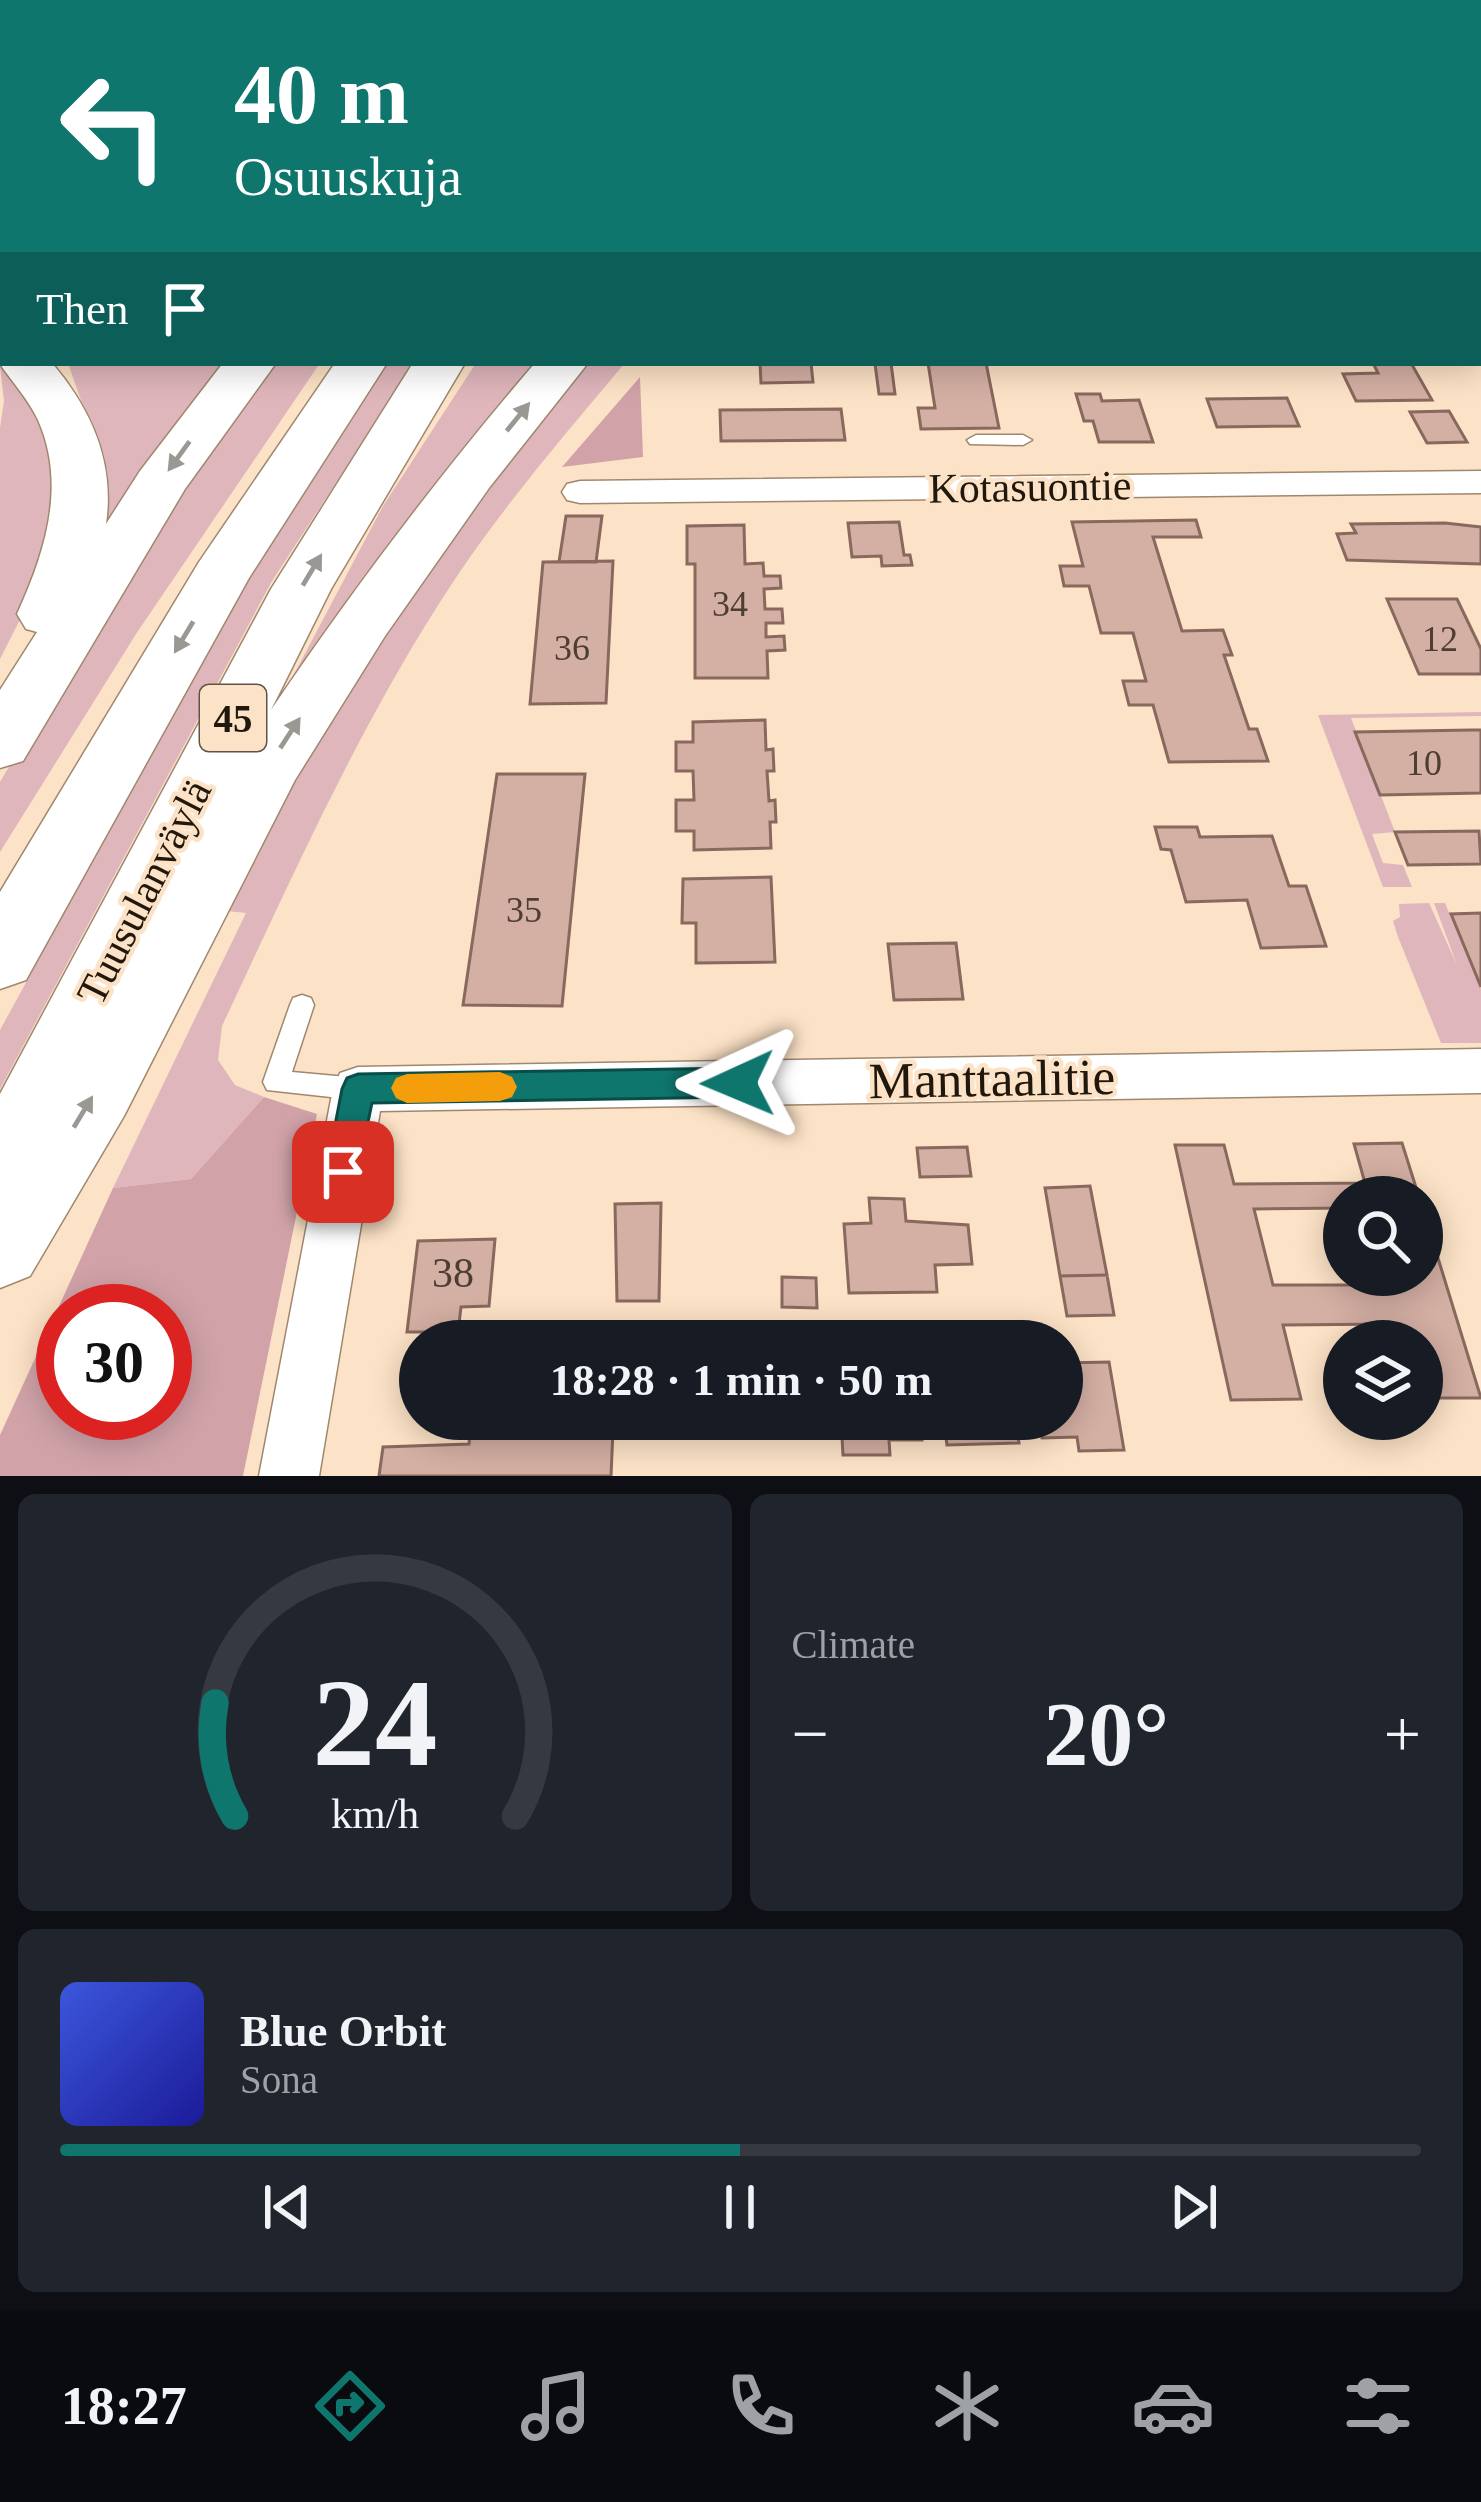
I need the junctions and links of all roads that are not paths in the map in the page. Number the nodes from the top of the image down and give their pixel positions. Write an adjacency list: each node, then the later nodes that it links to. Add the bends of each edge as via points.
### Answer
1 (28, 366): 10 (highway, via 71,430 80,504 58,593)
2 (248, 366): 11 (highway, one-way to 11, via 160,483)
3 (359, 366): 12 (highway, Tuusulanväylä / 45, one-way to 12, via 220,576)
4 (438, 366): 16 (highway, Tuusulanväylä / 45, one-way to 4, via 301,589)
5 (560, 366): 17 (highway, one-way to 5, via 96,1091 267,770 376,603)
6 (976, 440): 7 (lane)
7 (1023, 440)
8 (1481, 482): 9 (street, Kotasuontie)
9 (580, 492)
10 (0, 710)
11 (0, 744)
12 (0, 958)
13 (302, 1005): 15 (lane, via 276,1082)
14 (1481, 1071): 15 (street, Manttaalitie)
15 (358, 1089): 18 (street)
16 (0, 1176)
17 (0, 1247)
18 (289, 1476)

